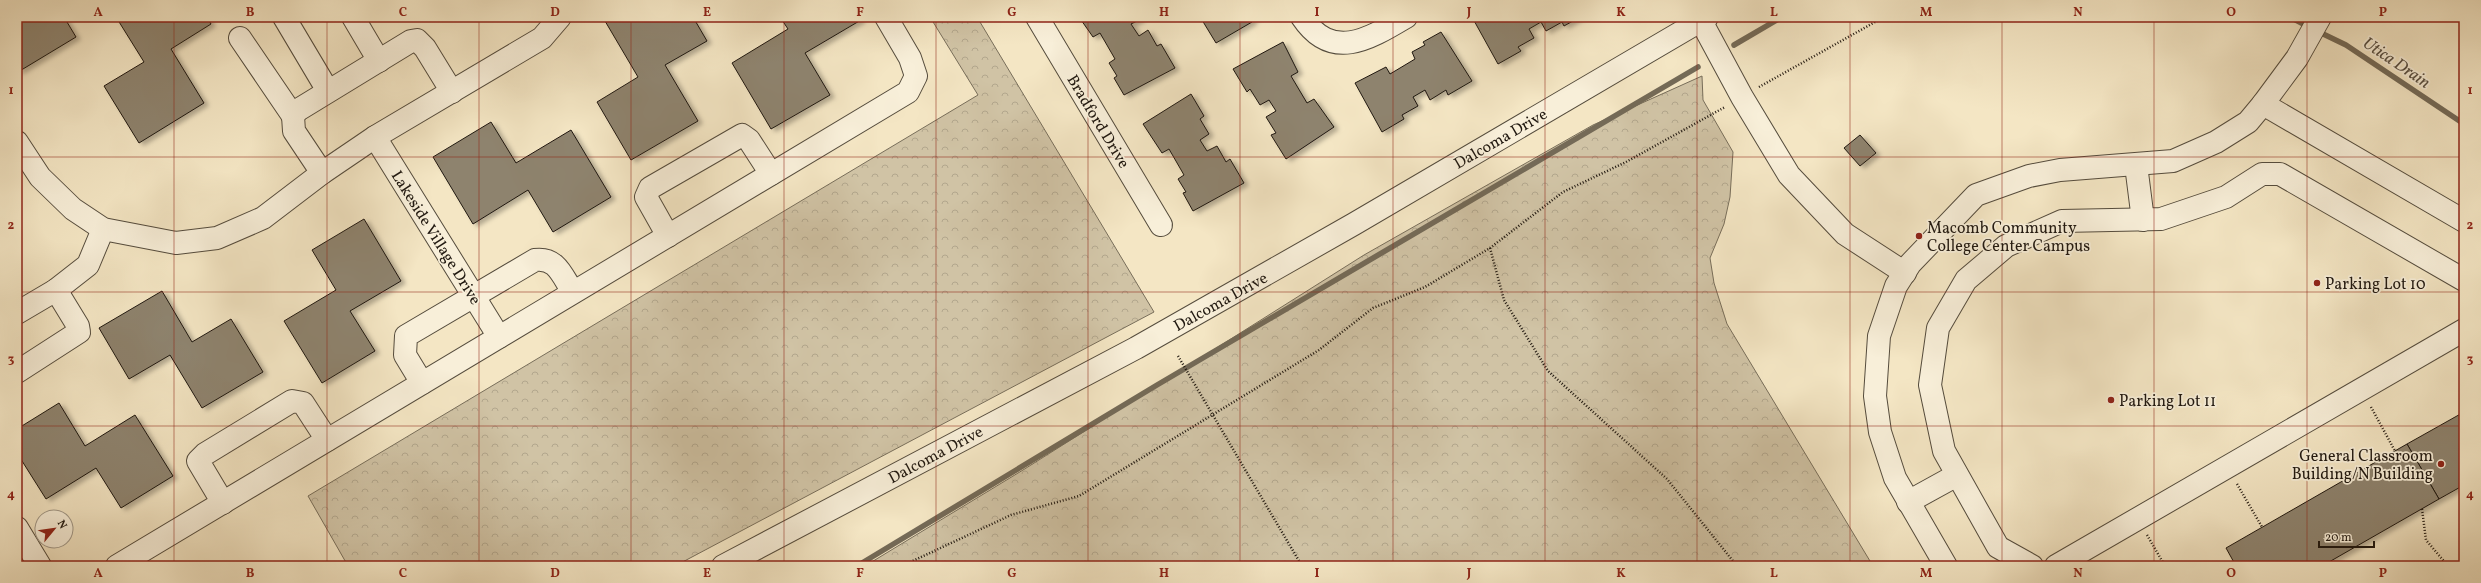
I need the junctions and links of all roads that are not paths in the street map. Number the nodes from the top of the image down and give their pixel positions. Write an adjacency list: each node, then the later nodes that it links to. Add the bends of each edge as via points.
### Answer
1 (284, 17): 12 (street)
2 (353, 17): 11 (street)
3 (560, 17): 13 (street, via 542,38)
4 (886, 17): 20 (street, via 910,58 916,76 908,92)
5 (1037, 17): 23 (street, Bradford Drive)
6 (1302, 17): 7 (street, via 1310,29 1323,38 1344,44 1373,36)
7 (1406, 17)
8 (2320, 17): 14 (street, via 2297,58)
9 (1704, 19): 26 (street, via 1742,97 1789,175 1845,234); 43 (street, Dalcoma Drive, via 1136,348)
10 (240, 38): 15 (street)
11 (379, 61): 12 (street); 13 (street, via 410,41 417,40 425,48)
12 (328, 92): 15 (street, via 298,110)
13 (452, 92): 16 (street)
14 (2263, 104): 18 (street, via 2248,122 2216,142 2173,161); 22 (street)
15 (293, 116): 19 (street, via 294,131)
16 (375, 137): 19 (street); 30 (street, Lakeside Village Drive)
17 (17, 142): 24 (street, via 40,178 73,209)
18 (2136, 165): 21 (street); 26 (street, via 2060,170 2029,176 1976,195)
19 (322, 173): 24 (street, via 263,218 217,238 176,243)
20 (771, 174): 25 (street); 25 (street, via 749,140 742,135 650,188 646,198)
21 (2143, 220): 27 (street, via 2161,219 2226,197 2262,174 2280,174); 37 (street, via 2062,222 2006,246 1966,280 1938,328 1930,385 1944,451)
22 (2464, 221)
23 (1161, 225)
24 (103, 229): 28 (street, via 88,264)
25 (668, 236): 29 (street)
26 (1905, 273): 38 (street, via 1896,286 1879,336 1875,396 1880,432 1895,478)
27 (2464, 280)
28 (56, 290): 31 (street); 34 (street, via 78,326 79,332)
29 (573, 292): 30 (street, via 554,264 546,258 535,260); 33 (street)
30 (473, 295): 33 (street, Lakeside Village Drive); 35 (street, via 406,336 405,355)
31 (17, 314)
32 (2464, 330): 46 (street)
33 (498, 337): 35 (street)
34 (17, 372)
35 (422, 383): 36 (street)
36 (327, 440): 39 (street); 39 (street, via 303,403 292,401 198,461)
37 (1957, 474): 38 (street); 45 (street, via 1998,547)
38 (1908, 502): 44 (street)
39 (223, 503): 42 (street)
40 (17, 528): 41 (street)
41 (40, 566)
42 (117, 566)
43 (723, 566)
44 (1946, 566)
45 (2032, 566)
46 (2056, 566)

